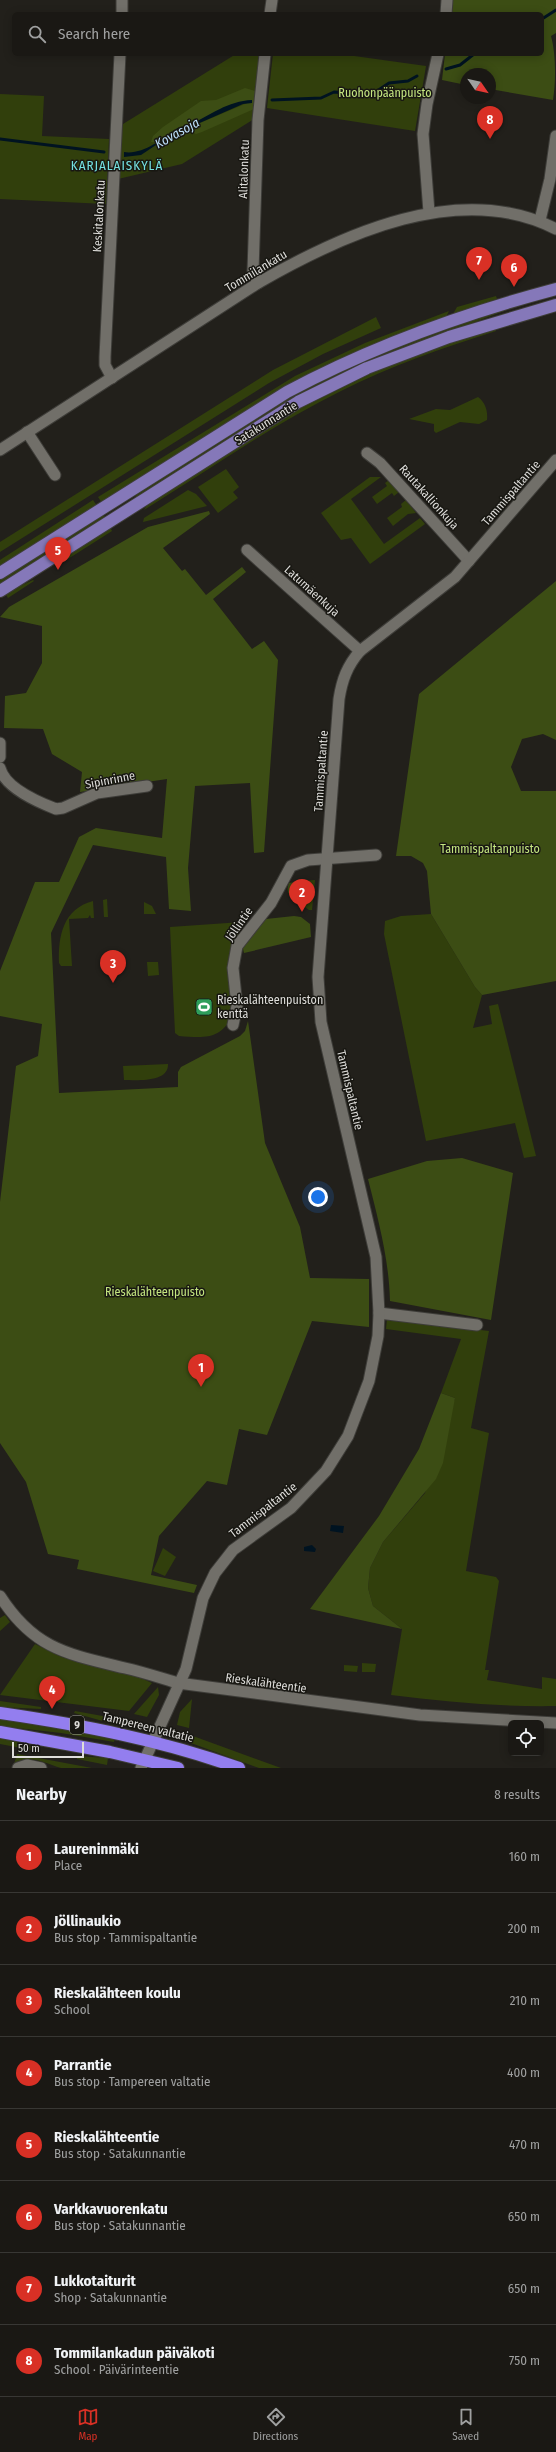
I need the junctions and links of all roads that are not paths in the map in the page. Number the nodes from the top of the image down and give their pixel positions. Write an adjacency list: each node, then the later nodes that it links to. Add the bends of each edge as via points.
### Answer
1 (122, 0): 4 (street)
2 (272, 0): 5 (street)
3 (447, 0): 6 (street)
4 (122, 12)
5 (270, 12)
6 (446, 12)
7 (120, 56): 17 (street, Keskitalonkatu, via 105,357 105,365)
8 (265, 56): 14 (street, Alitalonkatu, via 258,120 253,264)
9 (438, 56): 11 (street, via 423,134)
10 (556, 136): 12 (street, via 550,179)
11 (429, 212): 12 (street, Tommilankatu, via 459,209 492,210); 14 (street, Tommilankatu, via 344,239 297,260)
12 (540, 220): 13 (street, Tommilankatu)
13 (556, 228)
14 (258, 283): 17 (street, Tommilankatu)
15 (556, 289): 25 (main road, Satakunnantie, via 408,336 311,379)
16 (556, 306): 26 (main road, Satakunnantie, via 449,336 367,368 305,399)
17 (112, 378): 18 (street, Tommilankatu)
18 (27, 432): 19 (street, Tommilankatu); 22 (street)
19 (0, 450)
20 (368, 453): 24 (street, Rautakallionkuja)
21 (556, 460): 24 (street, Tammispaltantie)
22 (55, 474)
23 (247, 550): 27 (street, Latumäenkuja)
24 (469, 561): 27 (street, Tammispaltantie, via 446,584)
25 (0, 573)
26 (0, 591)
27 (360, 651): 33 (street, Tammispaltantie, via 346,669 341,687)
28 (0, 743): 29 (street)
29 (0, 757)
30 (0, 768): 31 (street, Sipinrinne, via 3,777 10,784 56,808 63,808 97,793)
31 (147, 786)
32 (376, 855): 33 (street, Jöllintie)
33 (326, 859): 34 (street, Jöllintie, via 296,863 287,871 278,891 245,934 235,953 233,968 237,1006); 35 (street, Tammispaltantie, via 318,977 320,1014 376,1257)
34 (233, 1025)
35 (379, 1313): 36 (street); 38 (street, Tammispaltantie, via 378,1336 369,1381 348,1436 330,1466 311,1488 284,1513 240,1544 215,1573 203,1598 187,1664)
36 (477, 1325)
37 (0, 1596): 38 (street, Rieskalähteentie, via 20,1623 49,1646 68,1654 142,1671)
38 (178, 1683): 40 (street, Rieskalähteentie, via 420,1715); 42 (street, Tammispaltantie)
39 (0, 1713): 42 (highway, Tampereen valtatie / 9, via 104,1730)
40 (556, 1723)
41 (0, 1732): 43 (highway, 9)
42 (152, 1742): 43 (street, Tammispaltantie); 47 (highway, Tampereen valtatie / 9)
43 (142, 1764): 46 (highway, 9)
44 (18, 1768): 45 (street, via 26,1764)
45 (41, 1768)
46 (178, 1768)
47 (239, 1768)

